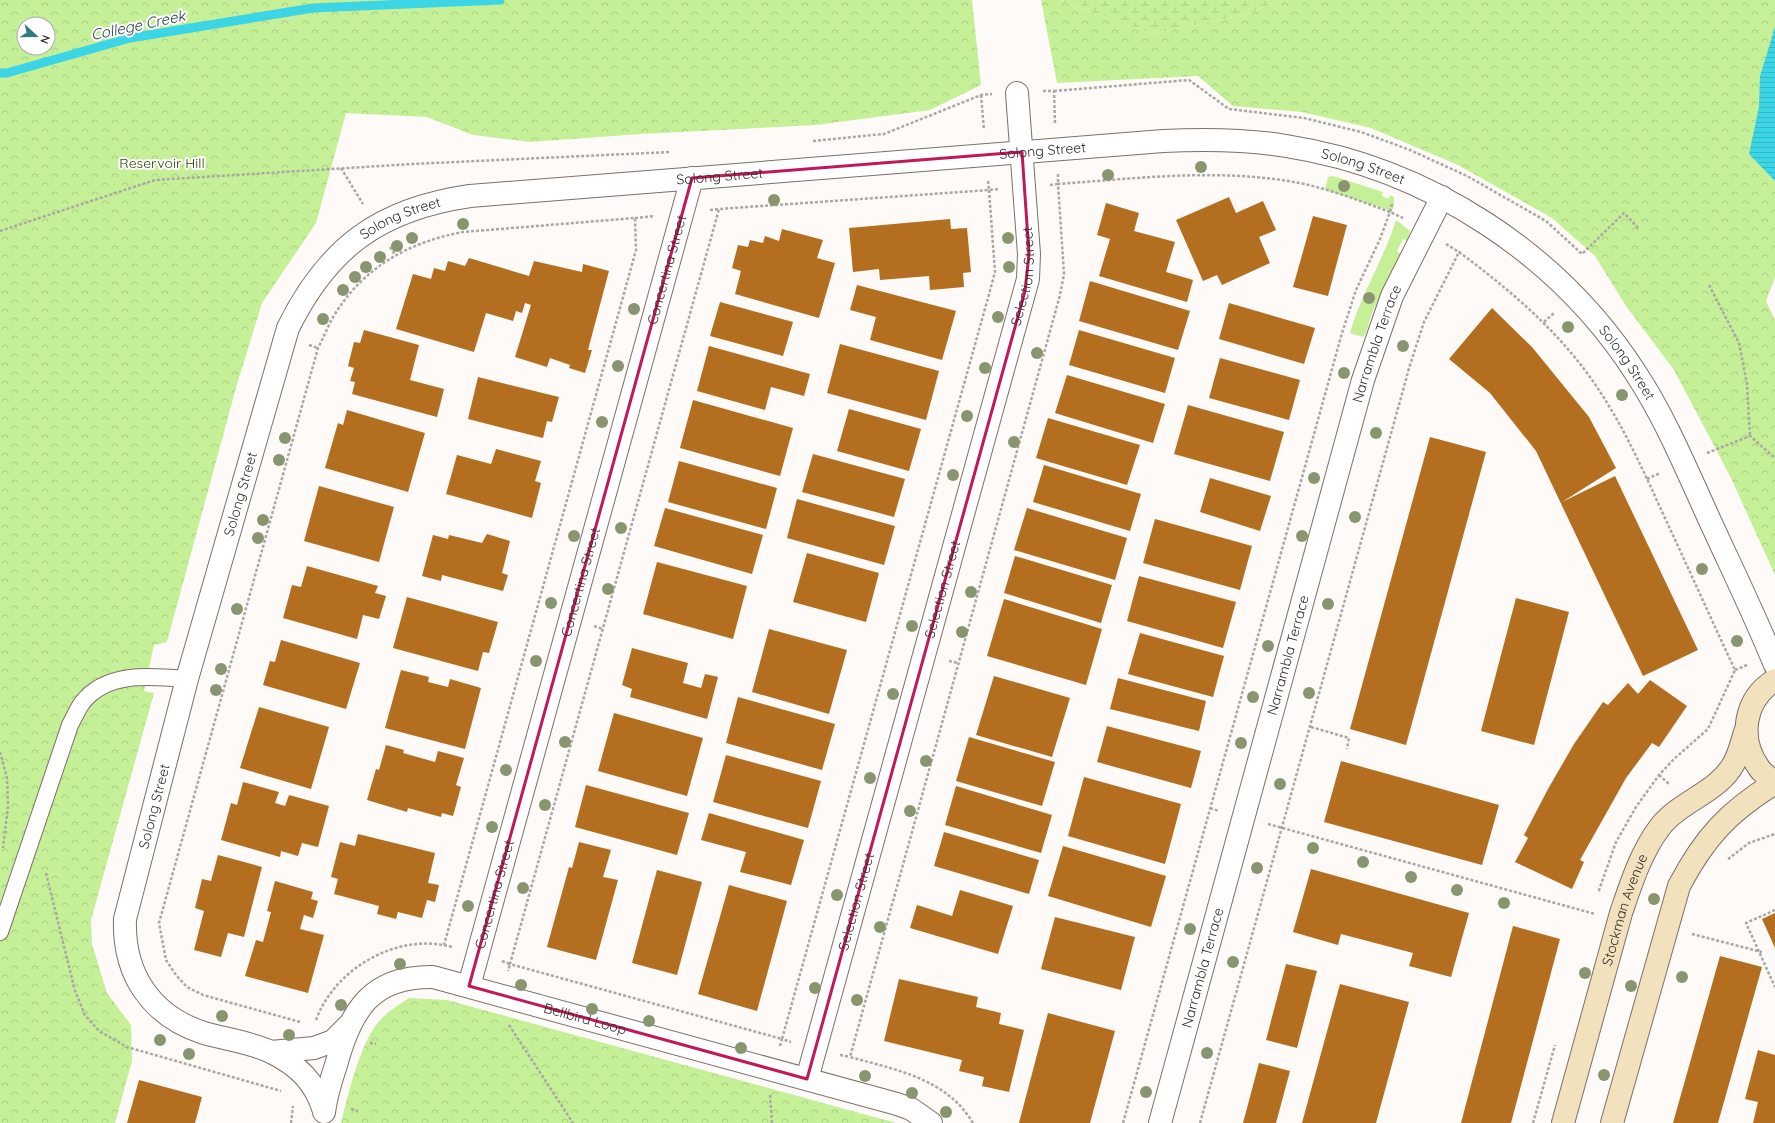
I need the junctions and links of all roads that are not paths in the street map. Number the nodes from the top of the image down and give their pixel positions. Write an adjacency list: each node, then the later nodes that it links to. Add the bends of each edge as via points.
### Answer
1 (1018, 93): 2 (street, Selection Street)
2 (1022, 152): 3 (street, Solong Street); 4 (street, Solong Street, via 1163,141 1245,141 1300,148 1366,166); 14 (street, Selection Street, via 1029,254 1028,279)
3 (692, 178): 6 (street, Solong Street, via 478,195 418,206 376,226 330,262 299,305 288,328); 11 (street, Concertina Street)
4 (1442, 198): 5 (street, Solong Street, via 1475,216 1536,261 1572,294 1615,343 1637,374 1663,420); 17 (street, Narrambla Terrace, via 1392,296 1363,380)
5 (1775, 665)
6 (187, 679): 10 (lane, via 146,676 119,679 99,688 82,703 70,725); 13 (street, Solong Street, via 128,900 124,937 127,956 143,990 169,1017 203,1033)
7 (1775, 680): 8 (street, via 1754,699 1748,714)
8 (1746, 732): 9 (street, via 1749,752 1760,769); 18 (street, Stockman Avenue, via 1734,764 1720,780 1678,809 1660,827 1644,854 1631,883 1619,921)
9 (1775, 783): 19 (street, via 1738,808 1718,827 1690,865 1679,886)
10 (0, 932)
11 (469, 986): 12 (street, Bellbird Loop, via 433,977 403,980 377,992 365,1002); 14 (street, Bellbird Loop)
12 (348, 1026): 13 (street, Solong Street, via 333,1041 314,1048); 15 (street, Bellbird Loop)
13 (271, 1052): 15 (street, Solong Street, via 306,1076 319,1094)
14 (807, 1079): 16 (street, Bellbird Loop, via 897,1104 911,1109)
15 (323, 1117)
16 (931, 1123)
17 (1160, 1123)
18 (1563, 1123)
19 (1612, 1123)

